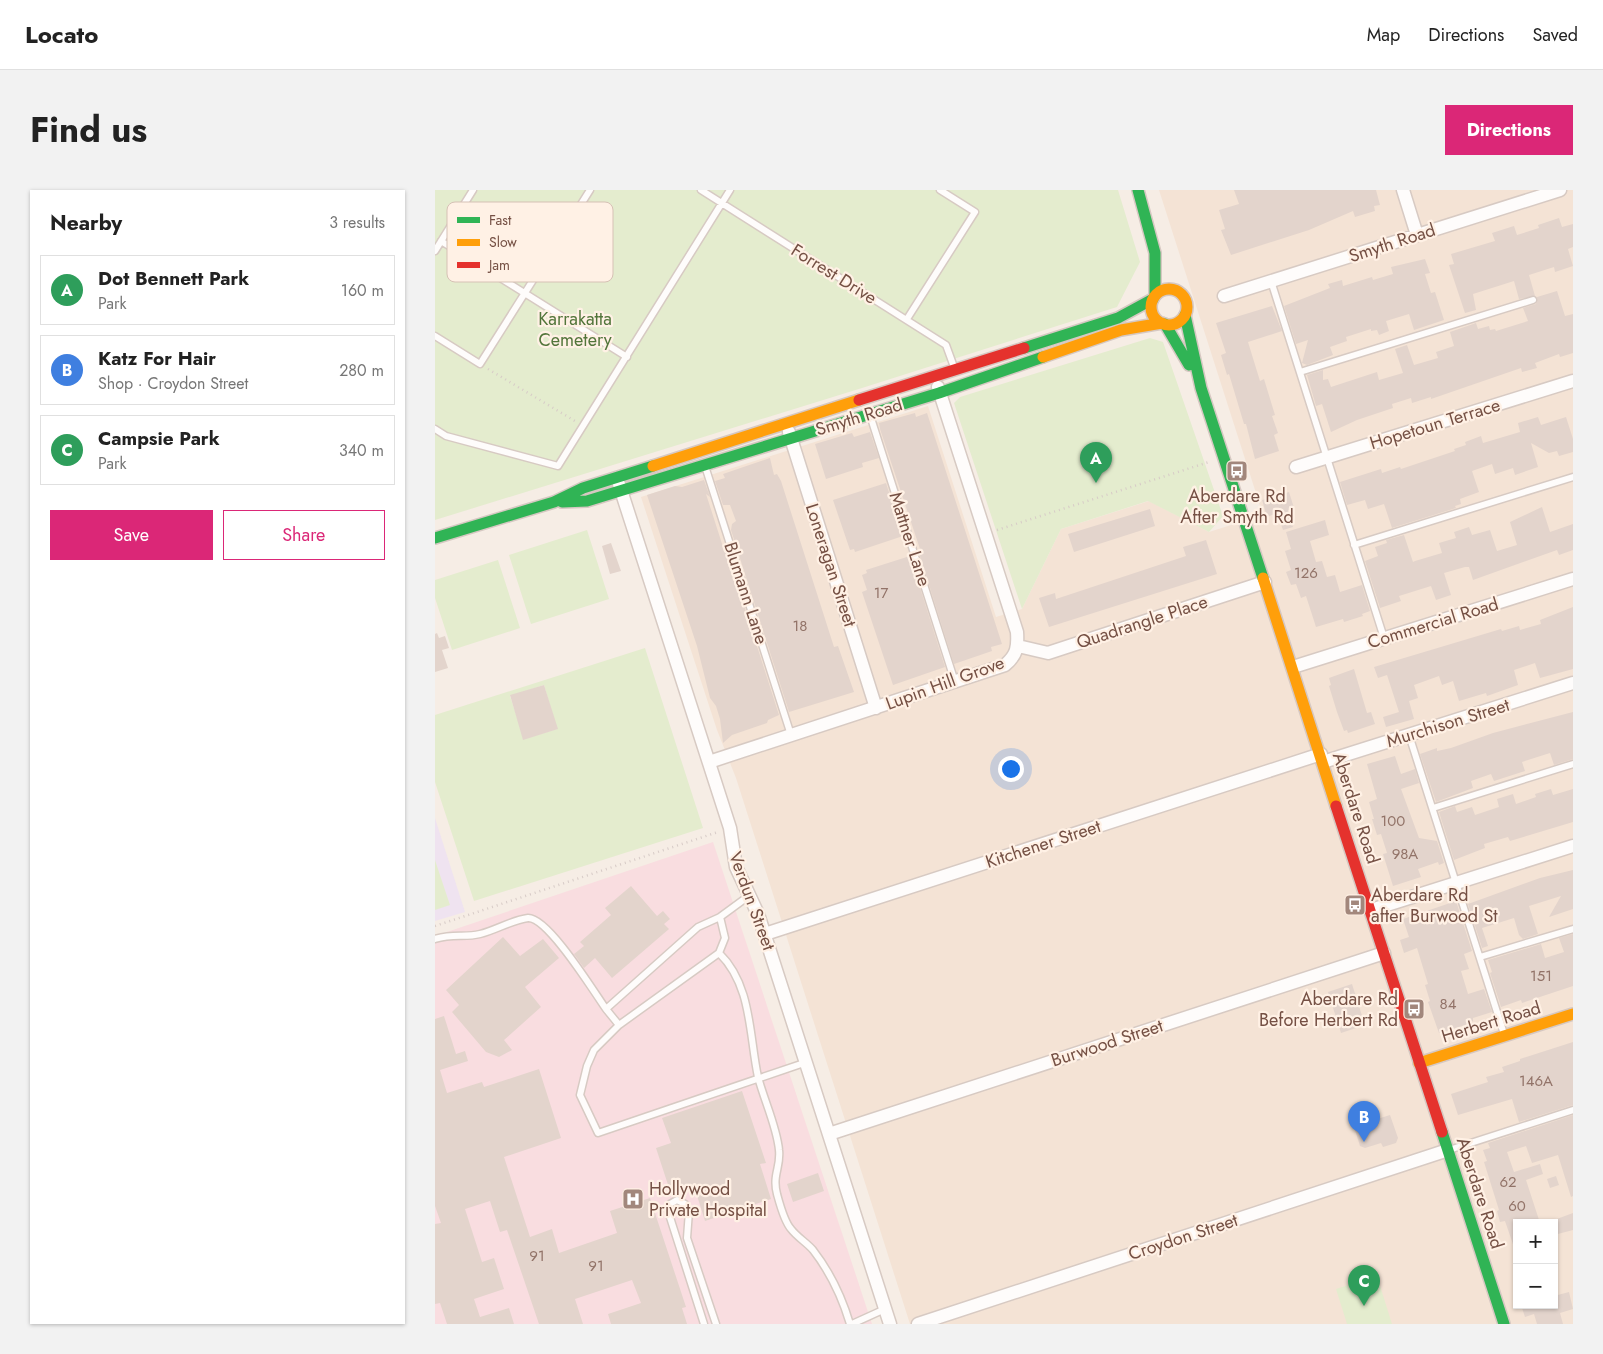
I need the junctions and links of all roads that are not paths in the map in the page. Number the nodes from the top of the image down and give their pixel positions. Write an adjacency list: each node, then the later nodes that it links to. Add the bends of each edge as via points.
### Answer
1 (473, 190): 9 (lane)
2 (590, 190): 10 (lane)
3 (701, 190): 11 (lane, Forrest Drive)
4 (730, 190): 11 (lane)
5 (940, 190): 27 (lane, via 975,212)
6 (1138, 190): 17 (main road)
7 (1403, 190): 13 (street)
8 (1560, 190): 13 (street, Smyth Road)
9 (465, 202)
10 (582, 202)
11 (722, 203): 27 (lane, Forrest Drive); 30 (lane)
12 (447, 231): 14 (lane)
13 (1417, 235): 20 (street, Smyth Road)
14 (441, 241): 15 (lane); 16 (lane)
15 (447, 245)
16 (435, 251)
17 (1155, 253): 21 (main road); 24 (main road)
18 (507, 282): 22 (lane)
19 (532, 282): 22 (lane)
20 (1271, 282): 23 (street, Smyth Road); 32 (lane)
21 (1177, 291): 24 (main road, via 1167,289); 26 (main road, via 1185,298)
22 (525, 293): 29 (lane, via 480,364); 30 (lane)
23 (1223, 296)
24 (1154, 297): 28 (main road, via 1153,316); 31 (main road, Smyth Road, via 1118,318)
25 (1533, 300): 32 (lane)
26 (1185, 315): 28 (main road, via 1179,322); 35 (main road, Aberdare Road)
27 (907, 319): 31 (lane, Forrest Drive, via 947,345)
28 (1164, 324): 35 (main road, Aberdare Road); 36 (main road, Smyth Road, via 1121,330)
29 (435, 336)
30 (627, 357): 40 (lane, via 558,466 446,436)
31 (954, 368): 33 (main road, Smyth Road)
32 (1300, 372): 43 (lane)
33 (934, 375): 36 (street, Lupin Hill Grove); 37 (main road, Smyth Road)
34 (1573, 381): 43 (street, Hopetoun Terrace)
35 (1201, 388): 53 (main road, Aberdare Road)
36 (939, 393): 38 (main road, Smyth Road); 55 (street, Lupin Hill Grove, via 1017,632)
37 (864, 397): 38 (lane, Mattner Lane); 39 (main road, Smyth Road)
38 (870, 414): 41 (main road, Smyth Road); 57 (lane, Mattner Lane)
39 (786, 423): 41 (street, Loneragan Street); 42 (main road, Smyth Road)
40 (435, 429)
41 (791, 438): 44 (main road, Smyth Road); 59 (street, Loneragan Street)
42 (700, 450): 44 (lane, Blumann Lane); 46 (main road, Smyth Road)
43 (1327, 457): 45 (street, Hopetoun Terrace); 51 (lane)
44 (705, 465): 48 (main road, Smyth Road); 61 (lane, Blumann Lane)
45 (1296, 467)
46 (617, 477): 48 (street, Verdun Street); 49 (main road, Smyth Road)
47 (1573, 477): 51 (lane)
48 (621, 491): 49 (main road, Smyth Road, via 587,501); 63 (street, Verdun Street)
49 (554, 502): 50 (main road, Smyth Road)
50 (435, 538)
51 (1354, 545): 54 (lane)
52 (1573, 579): 54 (street, Commercial Road)
53 (1265, 582): 55 (street, Quadrangle Place, via 1048,653); 56 (main road, Aberdare Road)
54 (1383, 638): 56 (street, Commercial Road)
55 (1018, 646): 57 (street, Lupin Hill Grove, via 1014,657 1005,665)
56 (1293, 667): 62 (main road, Aberdare Road)
57 (955, 682): 59 (street, Lupin Hill Grove)
58 (1573, 683): 60 (street, Murchison Street)
59 (876, 708): 61 (street, Lupin Hill Grove)
60 (1409, 735): 62 (street, Murchison Street); 65 (lane)
61 (791, 736): 63 (street, Lupin Hill Grove)
62 (1322, 758): 69 (main road, Aberdare Road); 72 (street, Kitchener Street)
63 (709, 762): 68 (street, Verdun Street, via 730,828 736,867)
64 (1573, 764): 65 (lane)
65 (1433, 808): 67 (lane)
66 (1573, 846): 67 (street)
67 (1456, 883): 69 (street); 76 (lane)
68 (749, 895): 70 (lane); 72 (street, Verdun Street)
69 (1371, 910): 75 (main road, Aberdare Road)
70 (720, 917): 74 (lane, via 725,938); 77 (lane, via 698,927)
71 (1573, 928): 76 (lane)
72 (765, 934): 81 (street, Verdun Street)
73 (435, 939): 77 (lane, via 451,934 479,935 529,918 539,922 565,950)
74 (719, 953): 79 (lane); 83 (lane, via 731,965 741,985)
75 (1384, 953): 82 (main road, Aberdare Road); 85 (street, Burwood Street)
76 (1480, 958): 80 (lane)
77 (606, 1009): 79 (lane)
78 (1573, 1014): 80 (main road, Herbert Road)
79 (619, 1025): 83 (lane, via 594,1050 580,1095 598,1133)
80 (1505, 1036): 82 (main road, Herbert Road)
81 (807, 1062): 83 (lane); 85 (street, Verdun Street)
82 (1419, 1063): 86 (main road, Aberdare Road)
83 (758, 1077): 90 (lane, via 779,1150 774,1179 783,1211 790,1228 812,1250 832,1279)
84 (1573, 1110): 86 (lane)
85 (829, 1134): 87 (street, Verdun Street)
86 (1448, 1150): 92 (street, Croydon Street); 93 (main road, Aberdare Road)
87 (885, 1309): 90 (lane); 91 (street, Verdun Street)
88 (704, 1324): 89 (lane, via 668,1211 670,1204 677,1200 689,1211 687,1238)
89 (716, 1324)
90 (851, 1324)
91 (890, 1324)
92 (918, 1324)
93 (1504, 1324)

